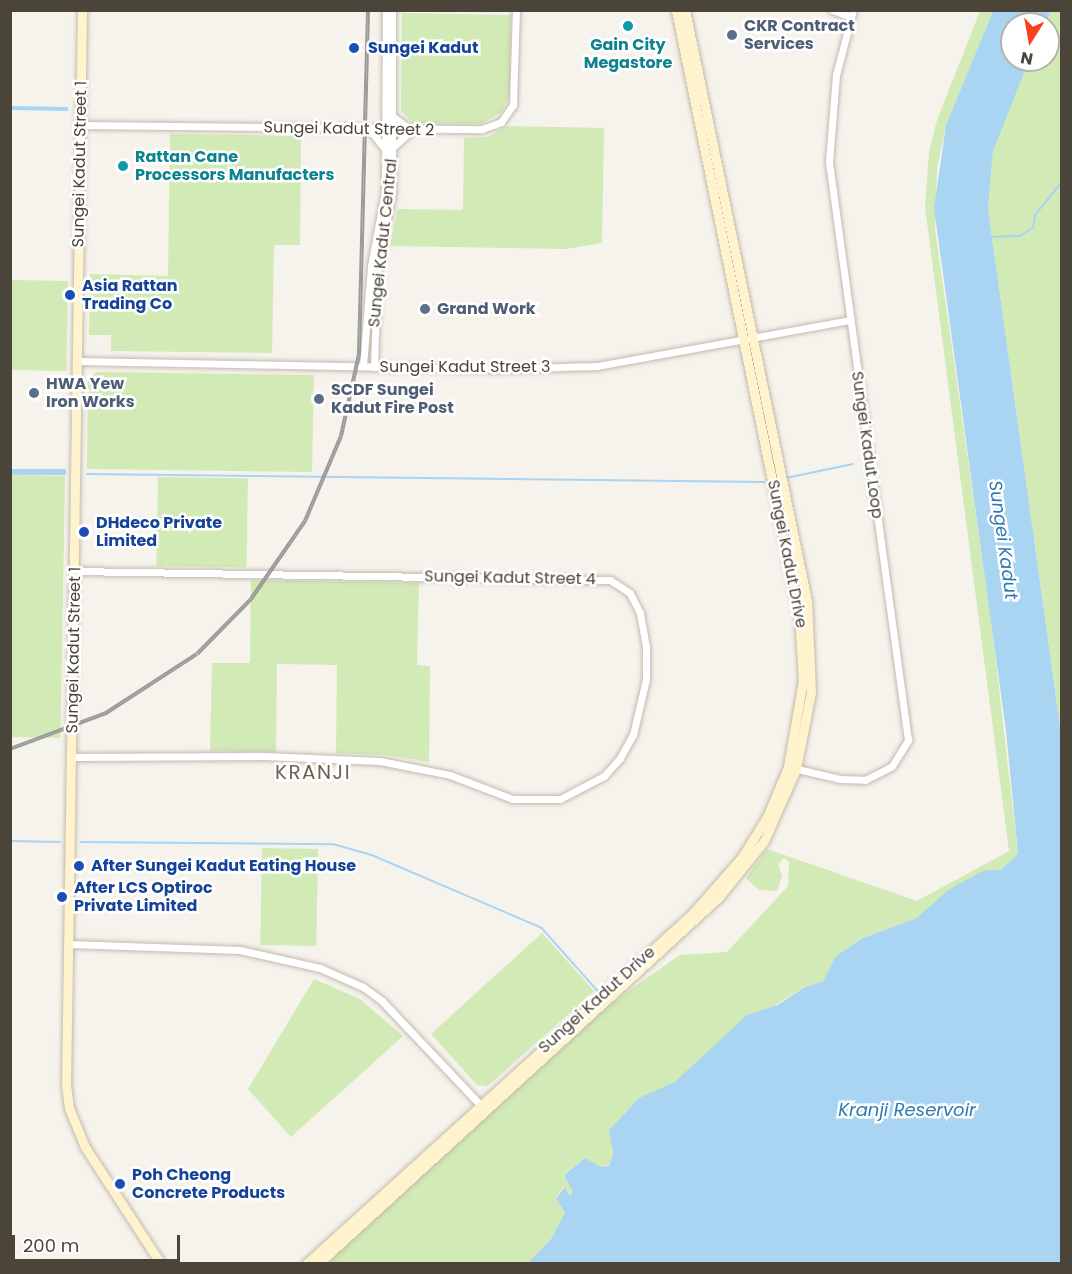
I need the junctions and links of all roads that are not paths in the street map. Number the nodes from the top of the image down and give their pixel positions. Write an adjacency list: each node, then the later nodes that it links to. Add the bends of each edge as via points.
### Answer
1 (82, 10): 10 (main road, Sungei Kadut Street 1)
2 (386, 10): 9 (street, Sungei Kadut Central)
3 (392, 10): 9 (street, Sungei Kadut Central)
4 (516, 10): 12 (street, Sungei Kadut Street 2, via 517,78 513,105 501,122 467,131)
5 (676, 10): 16 (main road, Sungei Kadut Drive)
6 (685, 10): 16 (main road, Sungei Kadut Drive)
7 (832, 10): 8 (street)
8 (852, 14): 15 (street, Sungei Kadut Loop, via 836,75 829,162)
9 (389, 116): 11 (street); 12 (street); 13 (street, Sungei Kadut Central)
10 (80, 125): 11 (street, Sungei Kadut Street 2); 17 (main road, Sungei Kadut Street 1)
11 (370, 130): 13 (street, Sungei Kadut Street 2); 14 (street)
12 (412, 130): 13 (street, Sungei Kadut Street 2); 14 (street)
13 (389, 131): 14 (street, Sungei Kadut Central)
14 (389, 149): 18 (street, Sungei Kadut Central, via 371,266); 19 (street, Sungei Kadut Central, via 392,192 377,273)
15 (849, 320): 16 (street, Sungei Kadut Street 3); 22 (street, Sungei Kadut Loop, via 908,740 892,766 865,780 840,779)
16 (748, 337): 19 (street, Sungei Kadut Street 3, via 597,366); 22 (main road, Sungei Kadut Drive, via 804,642)
17 (77, 361): 18 (street, Sungei Kadut Street 3); 20 (main road, Sungei Kadut Street 1)
18 (363, 366): 19 (street, Sungei Kadut Street 3)
19 (374, 367)
20 (75, 572): 21 (main road, Sungei Kadut Street 1); 21 (street, Sungei Kadut Street 4, via 610,580 630,592 640,613 646,679 633,735 620,759 584,790 560,799 513,799 421,766 380,761 264,756)
21 (71, 757): 23 (main road, Sungei Kadut Street 1)
22 (792, 768): 24 (main road, Sungei Kadut Drive, via 742,857 692,914)
23 (69, 944): 24 (street, via 240,950 320,968 363,987 382,1001); 25 (main road, Sungei Kadut Street 1, via 69,1108 85,1147)
24 (483, 1109): 26 (main road, Sungei Kadut Drive); 27 (main road, Sungei Kadut Drive)
25 (161, 1263)
26 (306, 1263)
27 (318, 1263)

